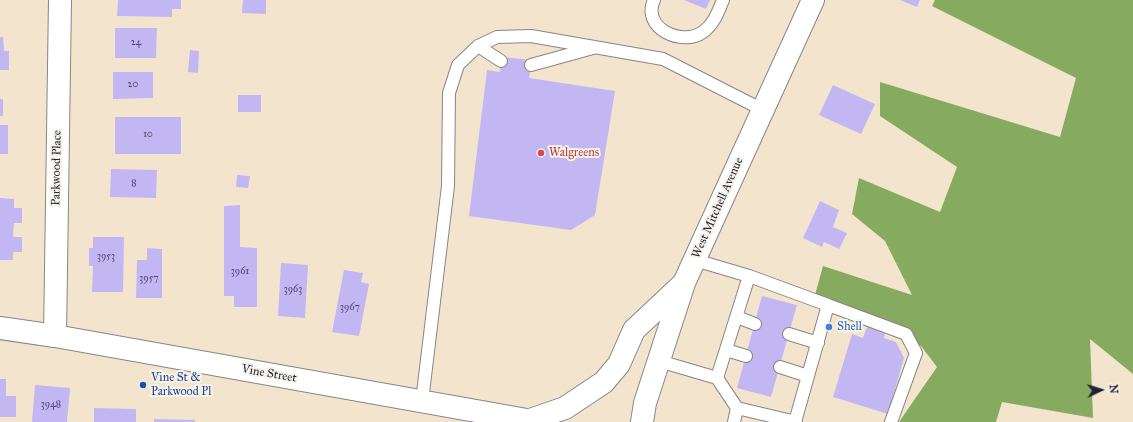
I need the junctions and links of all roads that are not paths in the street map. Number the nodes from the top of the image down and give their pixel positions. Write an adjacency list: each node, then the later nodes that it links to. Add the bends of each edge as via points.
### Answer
1 (60, 0): 18 (main road, Parkwood Place)
2 (654, 0): 3 (lane, via 651,5 653,19 662,31 679,38 693,37 703,32 714,21)
3 (723, 0)
4 (812, 0): 9 (main road, West Mitchell Avenue)
5 (478, 46): 6 (lane, via 497,37 531,36); 7 (lane); 26 (lane, via 458,65 450,94 448,186)
6 (596, 47): 8 (lane); 9 (lane, via 663,59)
7 (501, 61)
8 (531, 65)
9 (762, 110): 10 (main road, West Mitchell Avenue)
10 (695, 260): 11 (lane); 12 (main road, West Mitchell Avenue)
11 (749, 276): 13 (lane); 14 (lane)
12 (684, 283): 22 (main road, West Mitchell Avenue); 28 (main road, via 634,330 619,364 604,382 565,408)
13 (828, 305): 19 (lane); 32 (lane, via 906,334 916,353)
14 (737, 317): 15 (lane); 20 (lane)
15 (755, 324)
16 (0, 328): 18 (main road, Vine Street)
17 (789, 334): 19 (lane)
18 (56, 336): 26 (main road, Vine Street)
19 (818, 343): 24 (lane)
20 (726, 350): 21 (lane); 25 (lane)
21 (746, 356)
22 (659, 361): 25 (lane); 29 (main road, West Mitchell Avenue, via 645,403)
23 (780, 367): 24 (lane)
24 (808, 376): 31 (lane)
25 (717, 378): 27 (lane)
26 (422, 401): 28 (main road, Vine Street)
27 (737, 408): 30 (lane); 31 (lane)
28 (534, 421)
29 (642, 422)
30 (734, 422)
31 (796, 422)
32 (891, 422)

